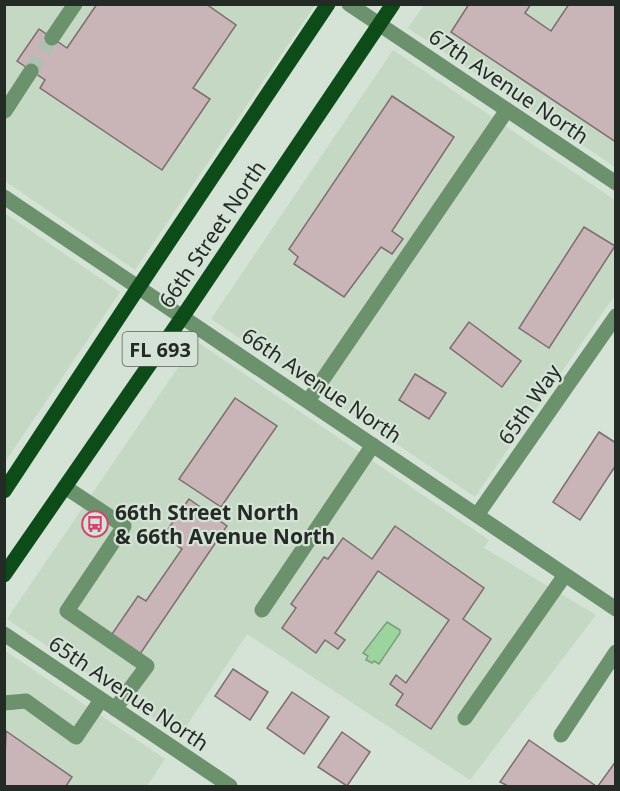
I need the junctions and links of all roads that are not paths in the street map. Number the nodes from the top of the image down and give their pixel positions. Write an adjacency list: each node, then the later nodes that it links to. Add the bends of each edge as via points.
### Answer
1 (328, 4): 12 (main road, 66th Street North / FL 693)
2 (350, 4): 5 (street, 67th Avenue North)
3 (393, 4): 5 (main road, 66th Street North / FL 693)
4 (70, 6): 6 (street)
5 (379, 24): 8 (street, 67th Avenue North); 13 (main road, 66th Street North / FL 693)
6 (52, 38)
7 (31, 71): 9 (street)
8 (507, 110): 10 (street, 67th Avenue North); 15 (street)
9 (5, 111)
10 (615, 183)
11 (4, 197): 12 (street, 66th Avenue North)
12 (138, 288): 13 (street, 66th Avenue North); 18 (main road, 66th Street North / FL 693)
13 (183, 316): 15 (street, 66th Avenue North); 17 (main road, 66th Street North / FL 693)
14 (615, 316): 19 (street, 65th Way)
15 (308, 400): 16 (street, 66th Avenue North)
16 (373, 445): 19 (street, 66th Avenue North); 23 (street)
17 (65, 487): 20 (main road, 66th Street North / FL 693); 28 (street, via 124,526 67,611 147,666)
18 (4, 491)
19 (477, 515): 21 (street, 66th Avenue North)
20 (4, 575)
21 (565, 575): 22 (street, 66th Avenue North); 29 (street)
22 (615, 609)
23 (262, 610)
24 (4, 634): 26 (street, 65th Avenue North)
25 (615, 652): 30 (street)
26 (101, 700): 27 (street, via 76,737 26,701); 28 (street, 65th Avenue North)
27 (4, 703)
28 (115, 709): 31 (street, 65th Avenue North)
29 (465, 718)
30 (561, 735)
31 (230, 786)

